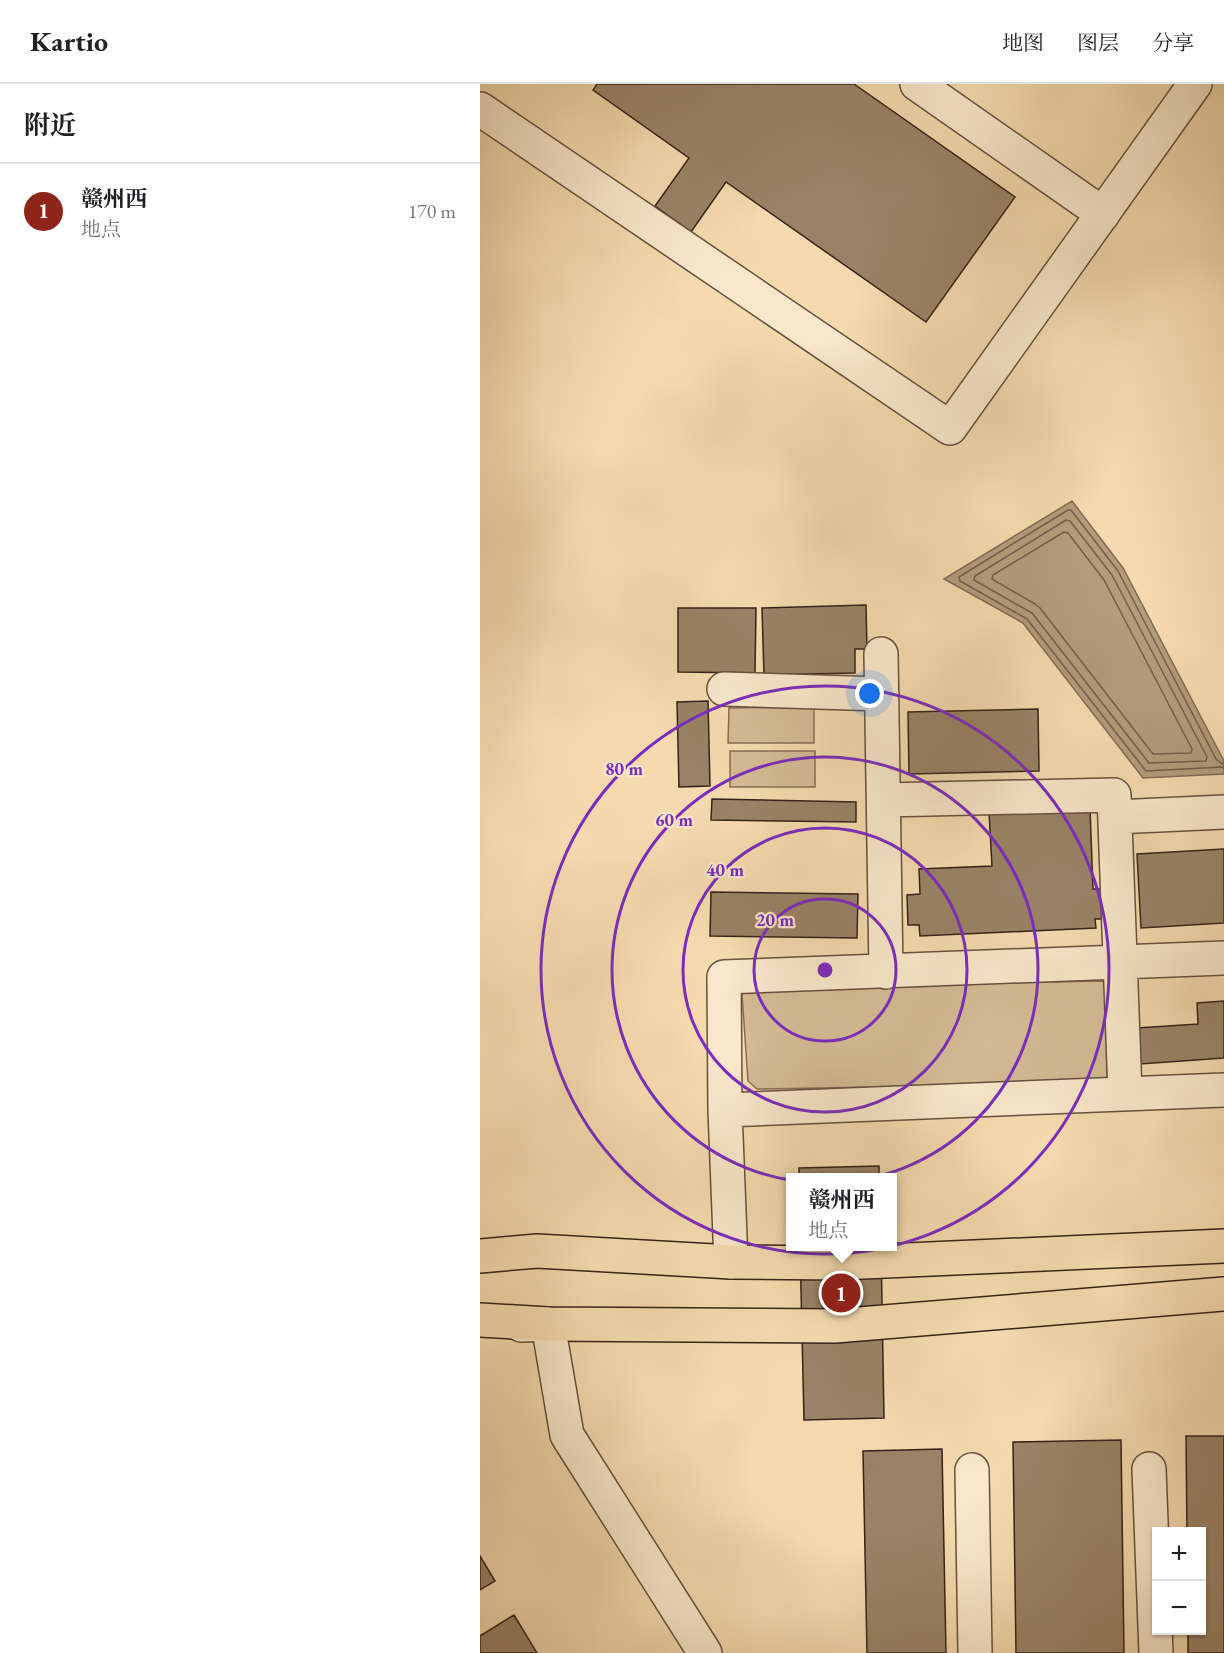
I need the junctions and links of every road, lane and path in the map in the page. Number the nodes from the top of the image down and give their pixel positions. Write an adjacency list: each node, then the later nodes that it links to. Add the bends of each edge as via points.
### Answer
1 (917, 84): 4 (street)
2 (1195, 84): 4 (street)
3 (480, 109): 4 (street, via 950,428)
4 (1103, 214)
5 (881, 654): 7 (street)
6 (724, 689): 7 (street)
7 (882, 694): 8 (street)
8 (884, 800): 10 (street, via 1114,795); 13 (street)
9 (1224, 812): 10 (street)
10 (1115, 818): 12 (street)
11 (1224, 958): 12 (street)
12 (1120, 963): 13 (street); 15 (street)
13 (886, 972): 16 (street, via 724,978)
14 (1224, 1090): 15 (street)
15 (1125, 1093): 16 (street)
16 (725, 1110): 21 (street)
17 (1224, 1246): 21 (highway, via 840,1263)
18 (480, 1249): 19 (street)
19 (537, 1251): 20 (highway); 21 (highway)
20 (480, 1256)
21 (730, 1262)
22 (1224, 1294): 24 (highway, via 835,1326)
23 (480, 1320): 24 (highway)
24 (548, 1324): 25 (street); 28 (street, via 567,1436)
25 (480, 1327)
26 (1149, 1469): 30 (street)
27 (972, 1470): 29 (street)
28 (705, 1653)
29 (975, 1653)
30 (1156, 1653)

